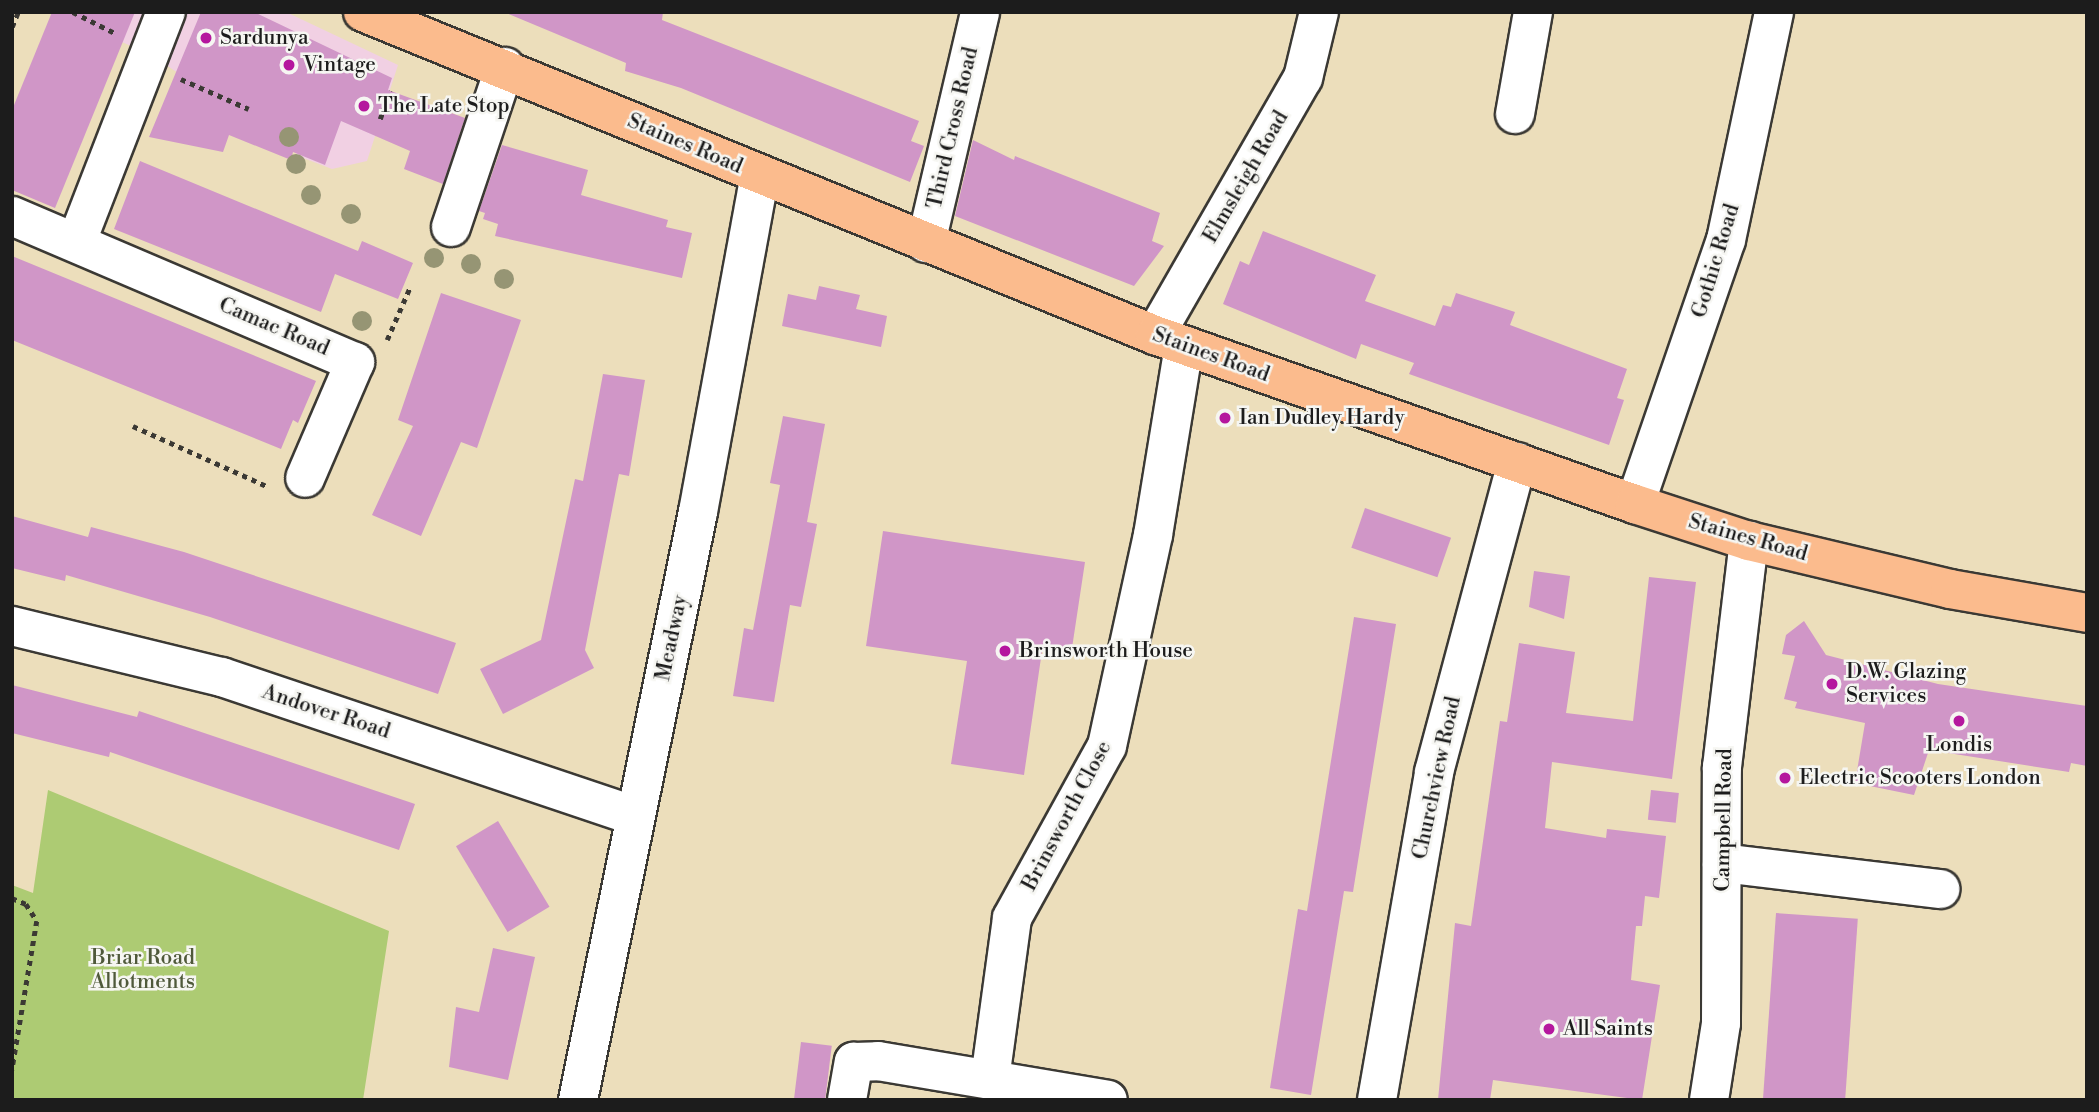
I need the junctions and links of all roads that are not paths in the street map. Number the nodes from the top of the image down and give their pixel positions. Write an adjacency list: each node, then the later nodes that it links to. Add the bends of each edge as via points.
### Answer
1 (166, 12): 12 (street)
2 (980, 12): 13 (street, Third Cross Road)
3 (1319, 12): 14 (street, Elmsleigh Road, via 1303,78)
4 (1533, 12): 8 (street)
5 (1774, 12): 17 (street, Gothic Road, via 1726,240)
6 (372, 14): 7 (main road, Staines Road)
7 (505, 67): 9 (main road, Staines Road); 11 (street)
8 (1515, 114)
9 (760, 175): 13 (main road, Staines Road); 21 (street, Meadway, via 698,512)
10 (12, 216): 12 (street, Camac Road)
11 (451, 227)
12 (77, 241): 16 (street, Camac Road, via 355,362)
13 (926, 243): 14 (main road, Staines Road)
14 (1169, 341): 15 (main road, Staines Road); 24 (street, Brinsworth Close, via 1153,535 1107,746 1012,918)
15 (1517, 461): 17 (main road, Staines Road); 28 (street, Churchview Road, via 1434,772)
16 (288, 483)
17 (1635, 503): 18 (main road, Staines Road)
18 (1749, 541): 19 (main road, Staines Road, via 1950,589); 22 (street, Campbell Road, via 1722,767)
19 (2087, 613)
20 (12, 626): 21 (street, Andover Road, via 222,677)
21 (635, 817): 25 (street, Meadway)
22 (1722, 863): 23 (street); 29 (street, Campbell Road, via 1721,1023)
23 (1940, 888)
24 (990, 1079): 26 (street, via 878,1061 855,1062); 27 (street)
25 (578, 1100)
26 (847, 1100)
27 (1108, 1100)
28 (1377, 1100)
29 (1709, 1100)

